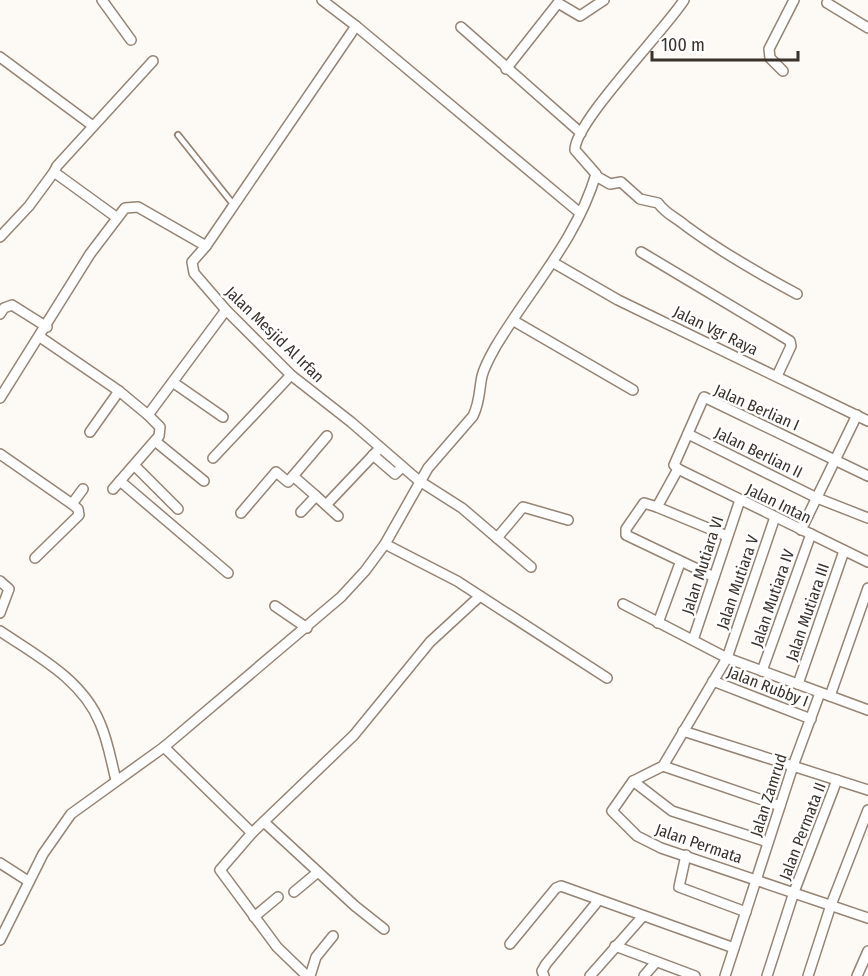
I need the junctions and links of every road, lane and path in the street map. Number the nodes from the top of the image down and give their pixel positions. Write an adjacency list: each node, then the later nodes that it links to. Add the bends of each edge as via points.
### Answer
1 (102, 0): 11 (street)
2 (322, 0): 8 (street)
3 (604, 0): 6 (street, via 580,16)
4 (684, 0): 17 (street)
5 (794, 0): 15 (street, via 769,49 770,58)
6 (558, 1): 14 (street)
7 (827, 1): 10 (street)
8 (356, 26): 21 (street, Jalan Mesjid Al Irfan); 22 (street)
9 (460, 27): 14 (street)
10 (868, 28)
11 (131, 40)
12 (0, 57): 16 (street)
13 (153, 61): 16 (street)
14 (506, 69): 17 (street)
15 (783, 71)
16 (93, 126): 19 (street)
17 (581, 133): 20 (street, via 575,150)
18 (178, 135): 21 (lane)
19 (54, 172): 23 (street); 24 (street)
20 (596, 176): 22 (street); 28 (street, via 610,184 621,182 640,199 658,203 665,214 726,256)
21 (235, 206): 25 (street, Jalan Mesjid Al Irfan)
22 (580, 213): 27 (street)
23 (116, 217): 25 (street, via 125,208 138,207); 34 (street)
24 (0, 237)
25 (206, 246): 31 (street, Jalan Mesjid Al Irfan, via 192,262 192,269)
26 (641, 252): 37 (street, via 790,341)
27 (554, 263): 33 (street); 37 (street, Jalan Vgr Raya, via 618,300)
28 (797, 294)
29 (0, 298): 30 (street)
30 (8, 306): 32 (street); 34 (street, via 15,306)
31 (226, 310): 36 (street, Jalan Mesjid Al Irfan); 38 (street)
32 (0, 314)
33 (514, 321): 39 (street); 60 (street, via 484,368 478,406 472,416)
34 (47, 327): 35 (street)
35 (40, 337): 40 (street); 41 (street)
36 (291, 375): 50 (street, Jalan Mesjid Al Irfan); 53 (street)
37 (777, 376): 43 (street, Jalan Vgr Raya)
38 (174, 383): 42 (street); 44 (street)
39 (633, 390)
40 (119, 391): 42 (street); 46 (street)
41 (0, 398)
42 (148, 415): 49 (street, via 161,431)
43 (857, 415): 45 (street, Jalan Vgr Raya); 54 (street, Jalan Mutiara IV)
44 (223, 417)
45 (868, 421)
46 (90, 432)
47 (687, 434): 54 (street, Jalan Berlian I, via 704,397); 57 (street, Jalan Berlian I, via 674,465); 64 (street, Jalan Berlian II)
48 (327, 436): 58 (street)
49 (154, 441): 55 (street); 61 (street)
50 (380, 448): 52 (street); 56 (street, Jalan Mesjid Al Irfan)
51 (0, 454): 66 (street)
52 (373, 455): 56 (street, via 395,474); 67 (street)
53 (213, 458)
54 (836, 460): 59 (street); 64 (street, Jalan Mutiara IV)
55 (135, 466): 69 (street); 85 (street, via 117,485)
56 (402, 467): 60 (street, Jalan Mesjid Al Irfan)
57 (678, 469): 65 (street, Jalan Intan); 68 (street)
58 (293, 476): 63 (street); 71 (street, via 288,482 276,472)
59 (868, 476)
60 (418, 480): 78 (street, Jalan Mesjid Al Irfan, via 462,508); 79 (street)
61 (204, 481)
62 (82, 489): 66 (street)
63 (316, 496): 67 (street); 70 (street)
64 (817, 498): 74 (street, Jalan Berlian II); 76 (street, Jalan Mutiara IV)
65 (740, 500): 73 (street, Jalan Intan); 77 (street, Jalan Mutiara VI)
66 (72, 504): 81 (street, via 79,515)
67 (326, 505): 72 (street)
68 (657, 507): 77 (street); 83 (street, via 644,503 624,533)
69 (178, 509)
70 (301, 512)
71 (241, 513)
72 (338, 516)
73 (775, 517): 76 (street, Jalan Intan); 97 (street, Jalan Mutiara V)
74 (868, 518)
75 (568, 520): 78 (street, via 523,507)
76 (806, 532): 80 (street, Jalan Intan); 98 (street, Jalan Mutiara IV)
77 (727, 536): 86 (street, Jalan Mutiara VI)
78 (497, 538): 84 (street, Jalan Mesjid Al Irfan)
79 (385, 544): 89 (street); 94 (street, via 355,583)
80 (844, 551): 82 (street, Jalan Intan); 101 (street, Jalan Mutiara III)
81 (35, 558)
82 (868, 562)
83 (680, 563): 86 (street); 93 (street)
84 (531, 567)
85 (228, 573)
86 (714, 577): 96 (street, Jalan Mutiara VI)
87 (0, 581): 92 (street, via 9,589)
88 (868, 588): 102 (street, Jalan Zamrud)
89 (480, 596): 99 (street); 115 (street, via 430,642 354,735)
90 (622, 604): 93 (street)
91 (275, 606): 94 (street)
92 (0, 613)
93 (658, 623): 96 (street)
94 (307, 628): 106 (street)
95 (0, 631): 109 (street, via 63,674 83,694 101,724)
96 (693, 640): 97 (street)
97 (727, 658): 98 (street); 100 (street)
98 (762, 671): 101 (street)
99 (607, 678)
100 (713, 681): 104 (street, Jalan Rubby I); 105 (street)
101 (798, 684): 102 (street)
102 (825, 695): 103 (street); 104 (street, Jalan Zamrud)
103 (867, 706)
104 (811, 719): 108 (street, Jalan Zamrud)
105 (683, 731): 107 (street); 108 (street)
106 (164, 747): 109 (street); 116 (street)
107 (663, 766): 111 (street, Jalan Permata); 113 (street)
108 (792, 766): 110 (street); 113 (street, Jalan Zamrud)
109 (116, 780): 122 (street, via 71,814)
110 (837, 780): 112 (street); 124 (street, Jalan Permata II)
111 (633, 781): 117 (street, via 672,812); 118 (street, Jalan Permata, via 613,808 614,813 638,837)
112 (868, 790)
113 (780, 806): 117 (street, Jalan Zamrud)
114 (868, 810): 127 (street)
115 (264, 822): 116 (street); 120 (street)
116 (252, 833): 130 (street, via 220,870)
117 (768, 842): 121 (street, Jalan Zamrud)
118 (686, 855): 121 (street, Jalan Permata); 128 (street, via 679,887)
119 (0, 863): 122 (street)
120 (318, 872): 123 (street); 132 (street)
121 (756, 879): 124 (street, Jalan Permata); 128 (street, Jalan Zamrud)
122 (28, 881): 134 (street)
123 (294, 892)
124 (794, 892): 127 (street, Jalan Permata); 146 (street, Jalan Permata II)
125 (278, 897): 130 (street)
126 (597, 901): 129 (street); 135 (street, via 559,887); 141 (street, via 546,964)
127 (831, 905): 131 (street, Jalan Permata); 147 (street)
128 (746, 912): 137 (street, Jalan Zamrud)
129 (643, 916): 136 (street); 137 (street)
130 (254, 917): 140 (street, via 287,959)
131 (868, 918)
132 (384, 929)
133 (333, 936): 140 (street, via 316,957)
134 (0, 940)
135 (510, 944)
136 (615, 946): 139 (street); 142 (street)
137 (734, 948): 145 (street, Jalan Zamrud)
138 (868, 951): 148 (street)
139 (656, 962): 143 (street); 144 (street)
140 (308, 976)
141 (544, 976)
142 (590, 976)
143 (644, 976)
144 (693, 976)
145 (725, 976)
146 (767, 976)
147 (808, 976)
148 (857, 976)

